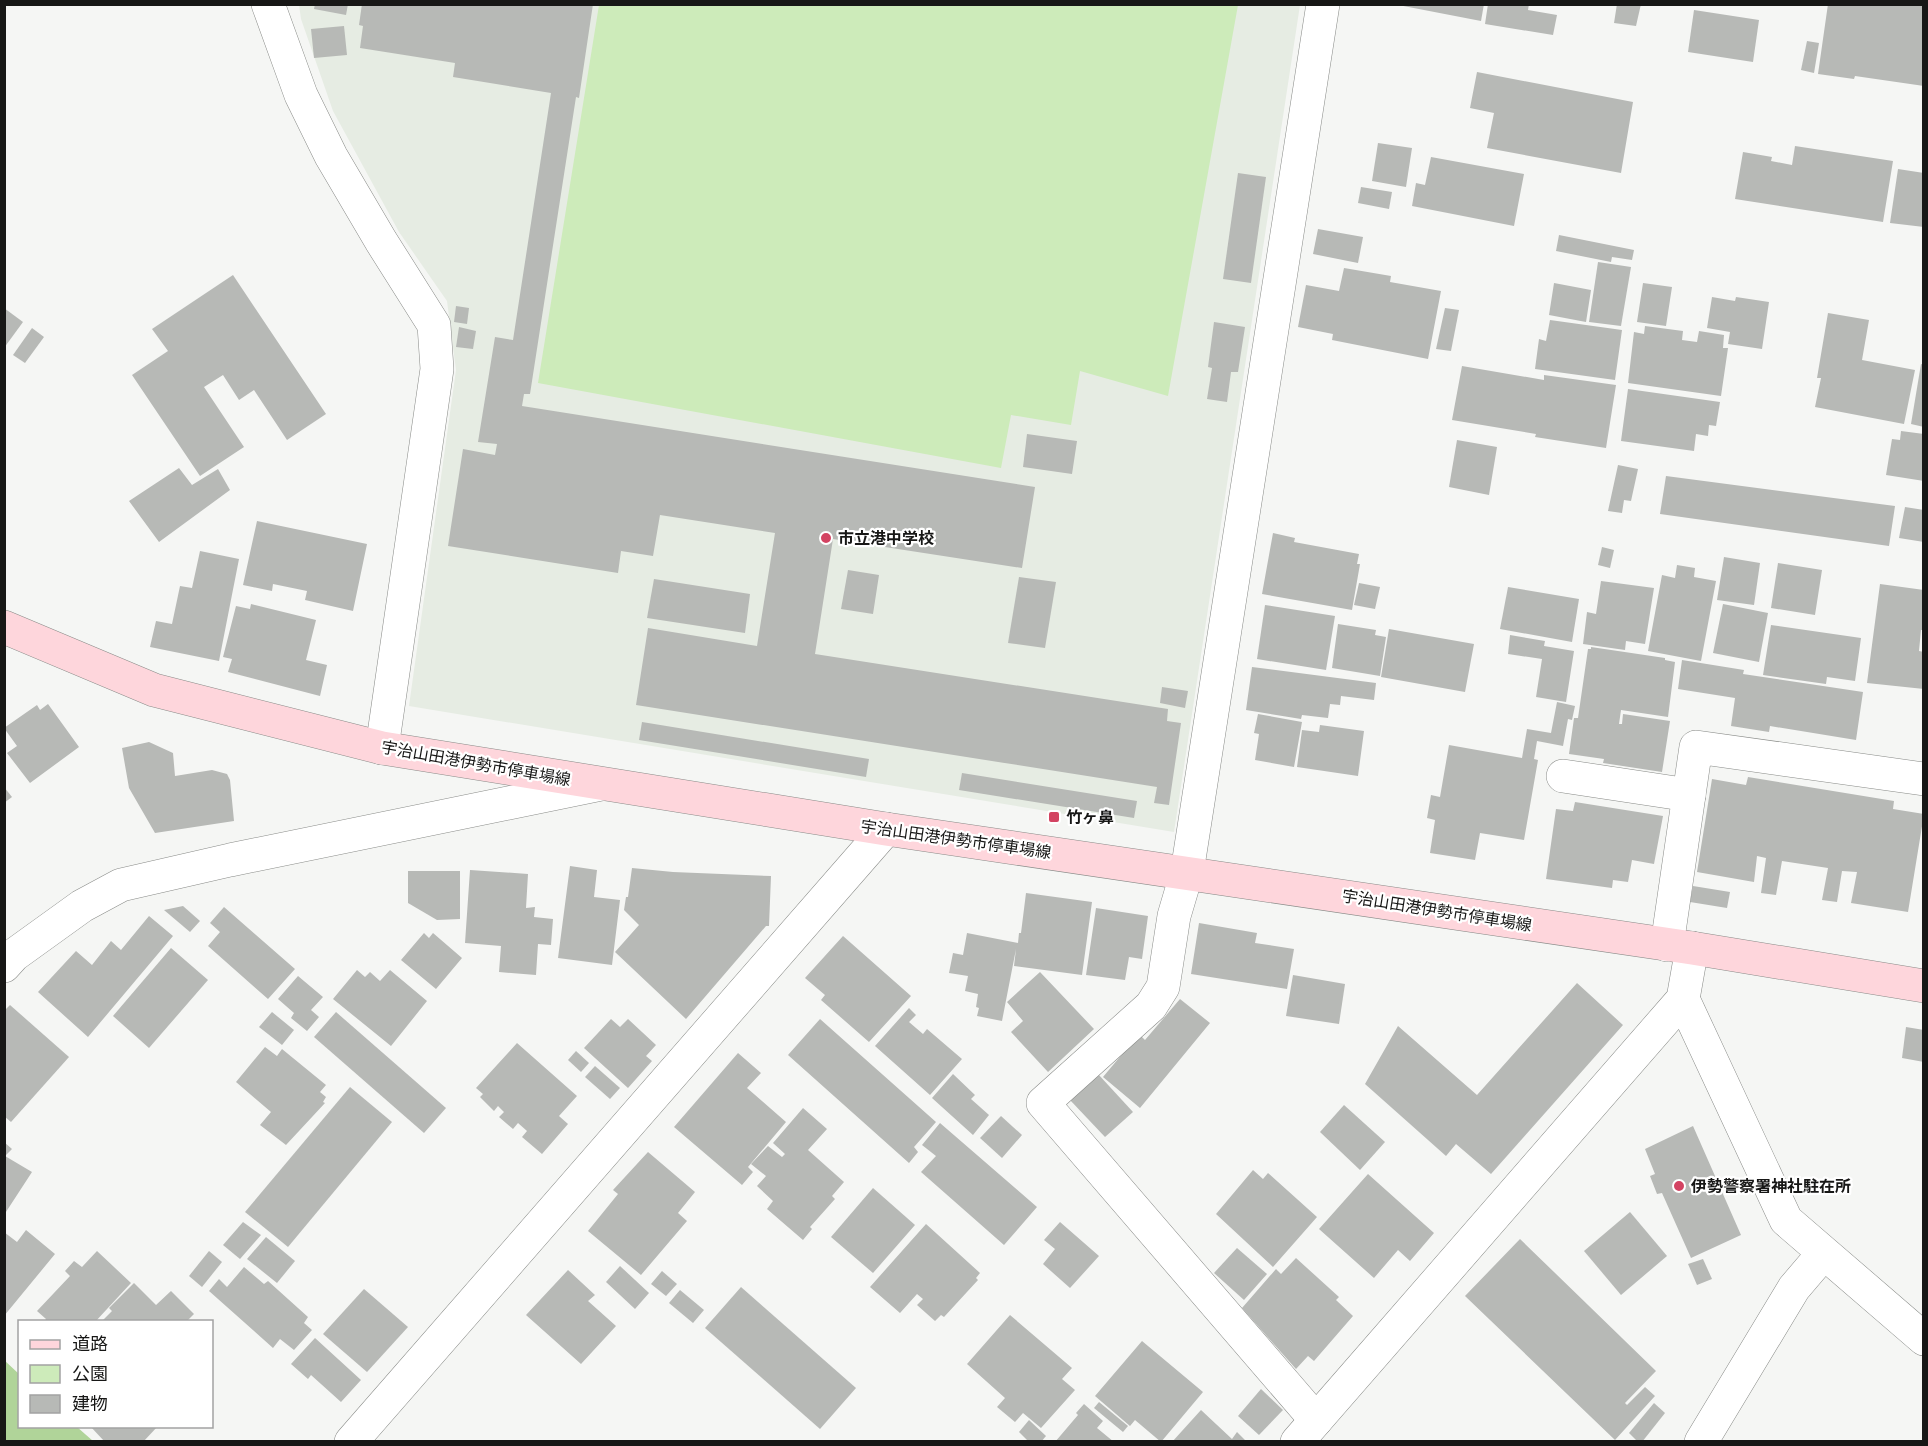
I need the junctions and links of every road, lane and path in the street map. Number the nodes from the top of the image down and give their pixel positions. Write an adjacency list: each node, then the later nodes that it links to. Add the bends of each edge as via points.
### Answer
1 (268, 4): 4 (street, via 301,95 331,156 435,325 437,369)
2 (1323, 4): 10 (street)
3 (4, 627): 4 (main road, 宇治山田港伊勢市停車場線, via 154,690)
4 (382, 748): 7 (main road, 宇治山田港伊勢市停車場線)
5 (1563, 776): 8 (street)
6 (1923, 780): 8 (street, via 1696,747)
7 (601, 784): 9 (main road, 宇治山田港伊勢市停車場線); 12 (street, via 121,885 82,906)
8 (1689, 795): 11 (street)
9 (886, 829): 10 (main road, 宇治山田港伊勢市停車場線); 18 (street)
10 (1187, 872): 11 (main road, 宇治山田港伊勢市停車場線); 17 (street, via 1174,916 1162,987 1151,1006 1043,1103)
11 (1679, 947): 13 (main road, 宇治山田港伊勢市停車場線); 14 (street)
12 (4, 966)
13 (1923, 986)
14 (1683, 999): 15 (street, via 1786,1220); 17 (street)
15 (1823, 1254): 16 (street); 19 (street, via 1794,1288)
16 (1923, 1339)
17 (1313, 1432)
18 (351, 1442)
19 (1701, 1442)

